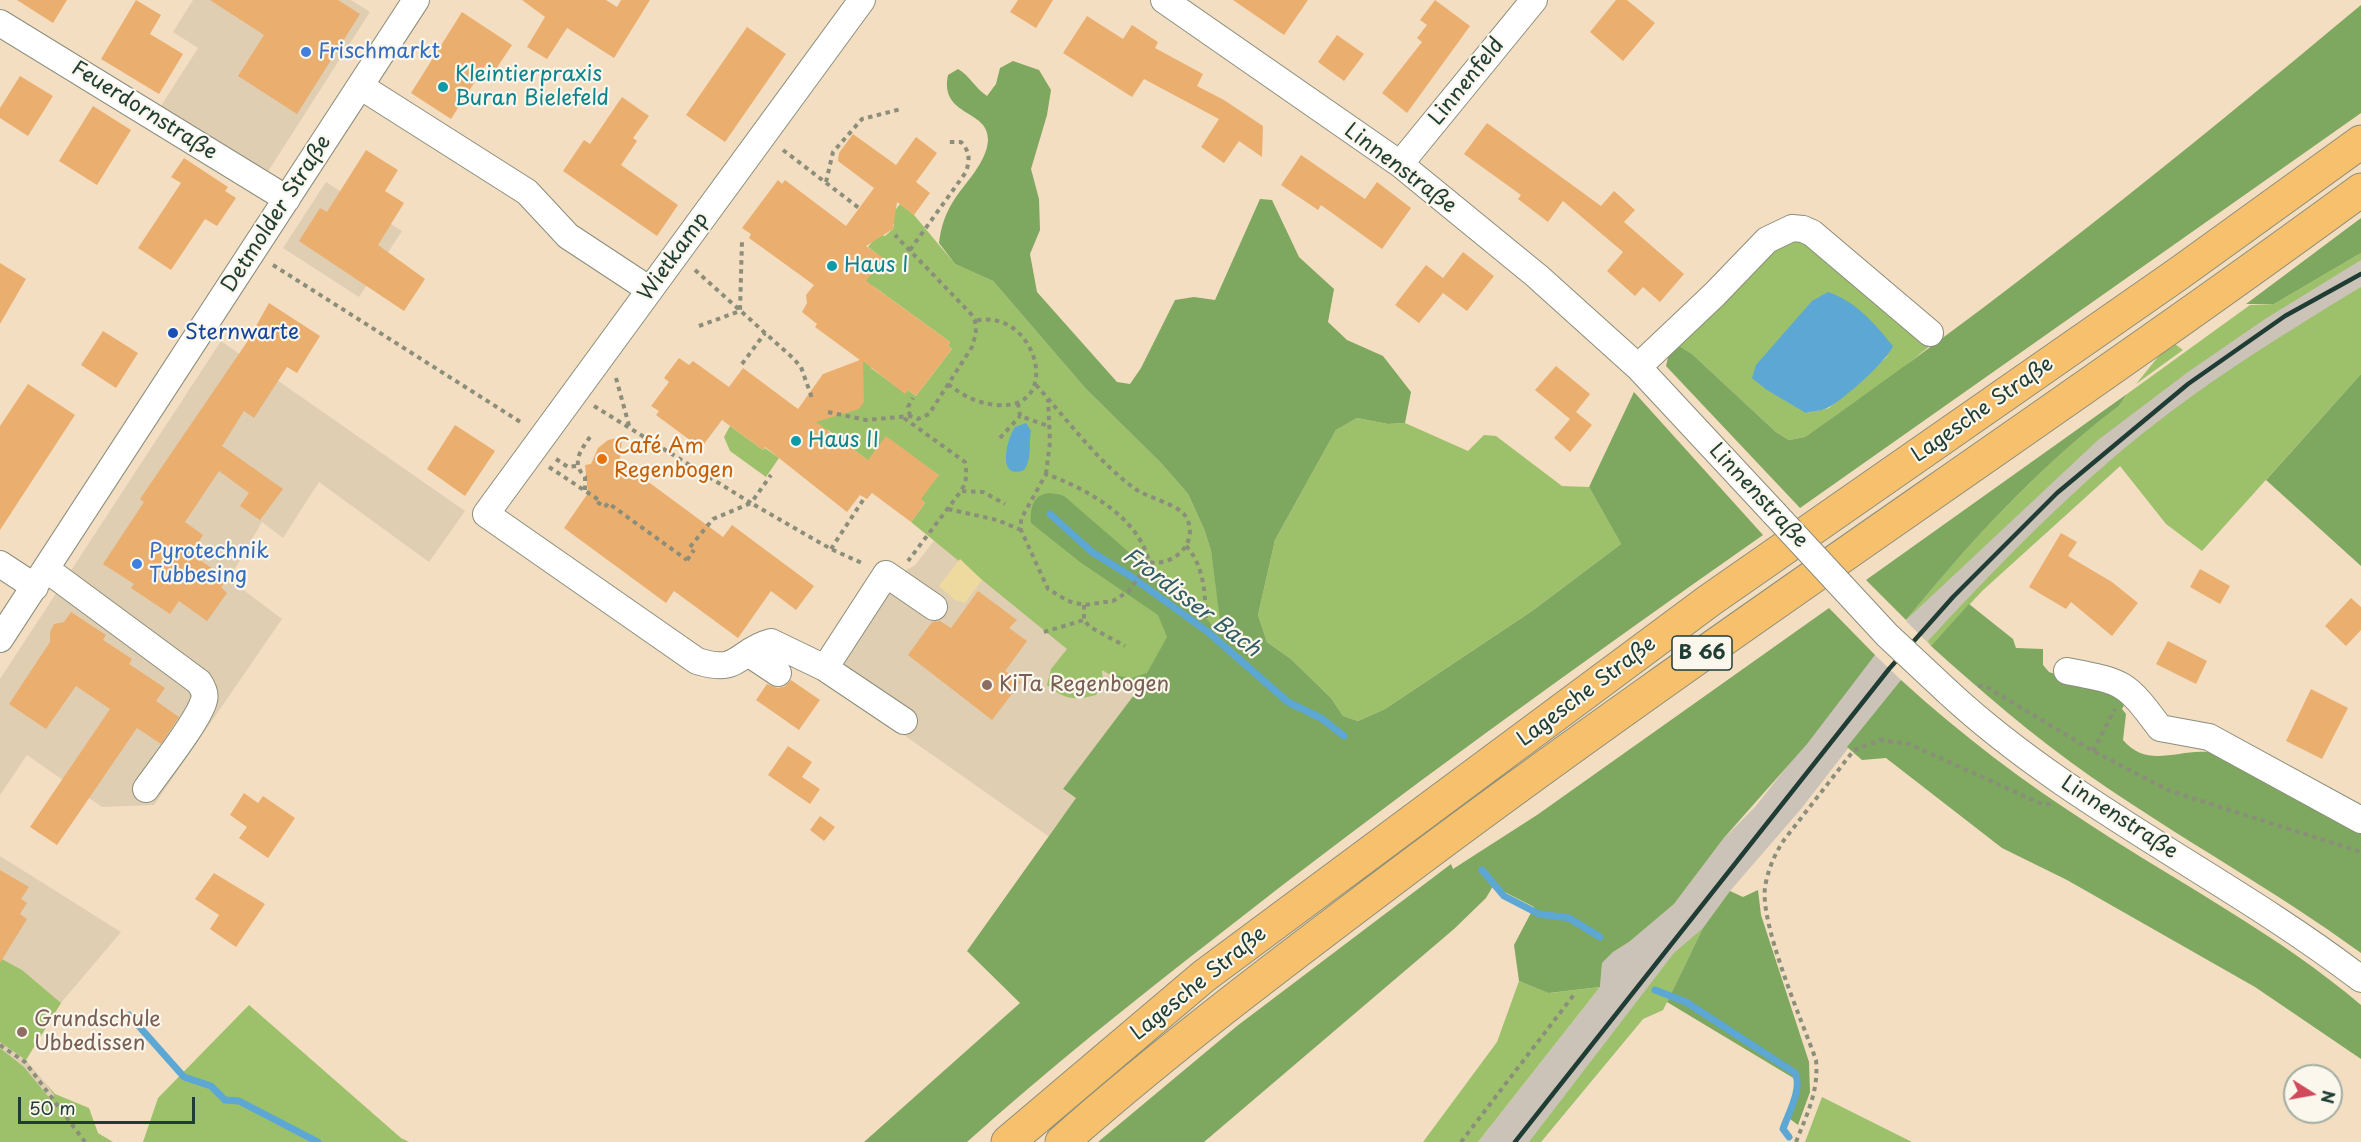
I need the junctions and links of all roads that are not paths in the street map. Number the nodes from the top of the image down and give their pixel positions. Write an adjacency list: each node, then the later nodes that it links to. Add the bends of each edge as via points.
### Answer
1 (416, 0): 6 (street, Detmolder Straße)
2 (862, 0): 11 (street, Wietkamp)
3 (1164, 0): 8 (street, Linnenstraße)
4 (1534, 0): 8 (street, Linnenfeld)
5 (0, 23): 10 (street, Feuerdornstraße)
6 (360, 86): 10 (street, Detmolder Straße); 11 (street, via 527,192 568,236)
7 (2361, 142): 26 (highway, Lagesche Straße / B 66, via 1701,607 1204,976)
8 (1400, 164): 13 (street, Linnenstraße, via 1537,276)
9 (2361, 190): 27 (highway, Lagesche Straße / B 66, via 1536,771 1281,963)
10 (287, 199): 15 (street, Detmolder Straße)
11 (650, 290): 18 (street, Wietkamp, via 486,514 697,661 723,667 737,663)
12 (1930, 333): 13 (street, via 1812,233 1792,228 1767,240)
13 (1638, 367): 25 (street, Linnenstraße, bridge, via 1887,635 1955,698 2066,784 2265,910)
14 (0, 564): 15 (street)
15 (40, 578): 17 (street, Detmolder Straße); 23 (street, via 200,682 204,689 205,699 198,713)
16 (934, 607): 19 (street, via 886,574)
17 (0, 639)
18 (748, 653): 19 (street, via 757,645 771,642); 21 (street)
19 (825, 668): 22 (street)
20 (2067, 671): 24 (street, via 2127,687 2160,728 2209,737)
21 (778, 673)
22 (904, 721)
23 (146, 789)
24 (2361, 820)
25 (2361, 979)
26 (1008, 1142)
27 (1062, 1142)

